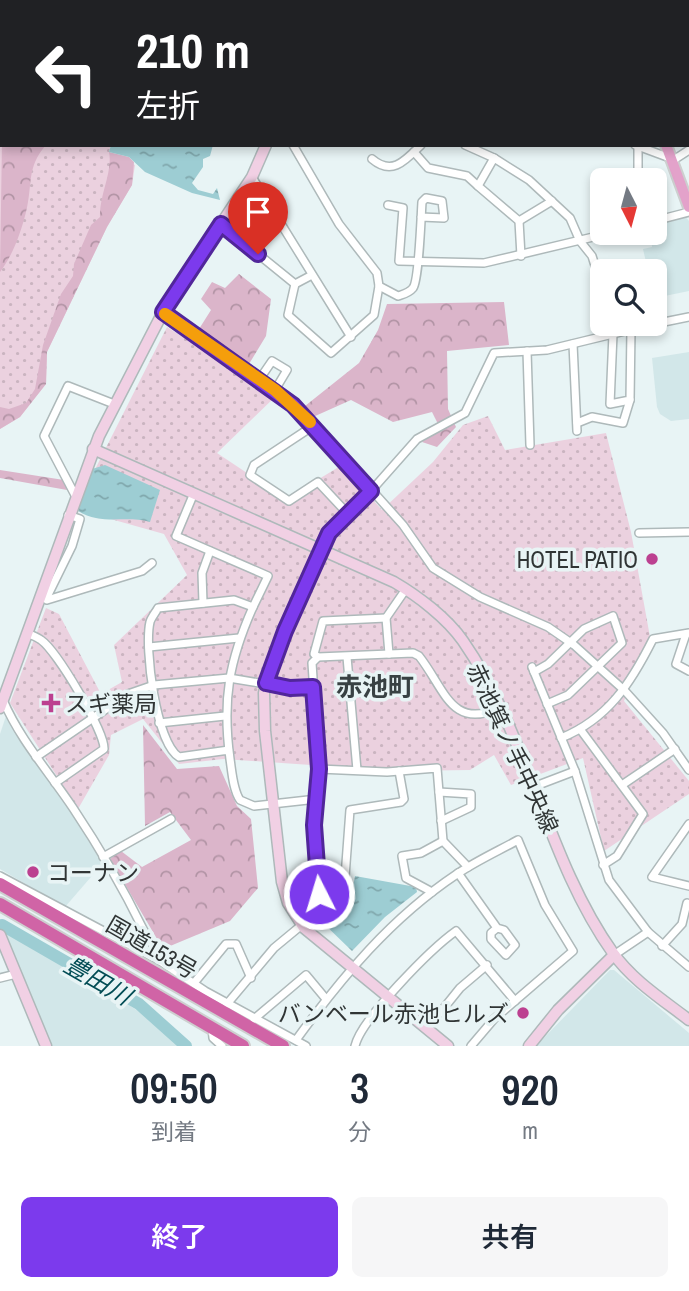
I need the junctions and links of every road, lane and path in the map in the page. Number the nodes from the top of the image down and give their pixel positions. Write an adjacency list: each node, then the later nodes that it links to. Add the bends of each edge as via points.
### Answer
1 (265, 147): 14 (street)
2 (294, 147): 30 (street, via 339,224 377,273)
3 (419, 147): 9 (street)
4 (469, 147): 10 (street)
5 (637, 147): 13 (street)
6 (640, 147): 12 (street)
7 (667, 147): 12 (main road)
8 (689, 150): 12 (street)
9 (414, 152): 11 (street, via 393,168); 15 (street, via 428,168 467,176)
10 (494, 158): 15 (street); 16 (street)
11 (372, 159)
12 (672, 160): 18 (main road)
13 (638, 168)
14 (252, 177): 22 (street); 28 (street)
15 (478, 186): 21 (street)
16 (552, 201): 21 (street); 24 (street, via 570,218)
17 (388, 205): 27 (street, via 403,208 398,261)
18 (689, 209): 20 (street)
19 (421, 217): 27 (street)
20 (667, 217)
21 (519, 221): 25 (street)
22 (221, 224): 29 (street); 31 (street)
23 (590, 238): 24 (street)
24 (580, 241): 25 (street); 26 (street)
25 (521, 256): 27 (street, via 484,263)
26 (593, 259)
27 (417, 262): 30 (street, via 411,291 398,296)
28 (312, 275): 29 (street); 37 (street)
29 (295, 284): 37 (street, via 288,315 331,353)
30 (379, 286): 37 (street, via 374,315)
31 (163, 312): 40 (street); 43 (street)
32 (689, 317): 33 (street)
33 (667, 321)
34 (605, 336): 38 (street)
35 (613, 336): 42 (street, via 610,404)
36 (631, 336): 42 (street)
37 (351, 337)
38 (573, 344): 39 (street); 42 (street, via 577,427 597,418 624,424)
39 (527, 351): 45 (street); 47 (street, via 494,354 466,413 417,439)
40 (260, 380): 41 (street); 41 (street, via 272,361 287,370)
41 (275, 390): 44 (street)
42 (630, 400)
43 (114, 404): 46 (street); 49 (street, via 68,386 44,436)
44 (313, 426): 47 (street); 50 (street, via 254,465 250,475 289,501 318,482)
45 (530, 445)
46 (93, 449): 48 (street, 赤池箕ノ手中央線); 49 (street)
47 (371, 491): 50 (street); 64 (street, via 433,568)
48 (194, 493): 53 (street, 赤池箕ノ手中央線); 54 (street, via 176,536)
49 (75, 495): 57 (street)
50 (347, 513): 53 (street, via 329,533)
51 (689, 532): 52 (street)
52 (639, 533)
53 (323, 548): 56 (street, 赤池箕ノ手中央線); 72 (street)
54 (210, 551): 58 (street, via 202,573); 59 (street, via 268,576)
55 (152, 563): 57 (street, via 142,571)
56 (406, 589): 60 (street); 78 (street, 赤池箕ノ手中央線, via 462,640)
57 (43, 599): 61 (street)
58 (203, 603): 59 (street, via 234,600); 65 (street, via 158,608 150,622)
59 (253, 607): 63 (street)
60 (386, 618): 66 (street); 67 (street, via 323,621 314,654)
61 (27, 633): 76 (street); 80 (street, via 48,648)
62 (687, 634): 70 (street, via 676,664); 75 (street, via 653,639)
63 (239, 638): 65 (street); 71 (street)
64 (570, 642): 69 (street); 69 (street, via 584,629 613,616 622,643); 77 (street, via 548,664 533,670)
65 (149, 648): 73 (street)
66 (389, 654): 68 (street); 78 (street, via 419,656 463,713 472,716)
67 (318, 657): 68 (street); 74 (street, via 312,663)
68 (346, 657): 89 (street)
69 (597, 666): 75 (street); 77 (street, via 568,695)
70 (689, 671)
71 (229, 678): 72 (street); 73 (street); 79 (street)
72 (266, 683): 74 (street); 97 (street, via 263,707)
73 (154, 685): 80 (street, via 128,694); 81 (street)
74 (313, 687): 88 (street)
75 (625, 691): 82 (street); 84 (street)
76 (1, 704): 86 (street)
77 (547, 704): 83 (street)
78 (499, 708): 94 (street, 赤池箕ノ手中央線)
79 (225, 716): 81 (street); 85 (street)
80 (94, 717): 86 (street); 92 (street, via 103,734 104,749)
81 (159, 723): 85 (street, via 179,757)
82 (580, 729): 83 (street); 93 (street)
83 (561, 738): 91 (street)
84 (675, 749): 87 (street); 93 (street)
85 (229, 750): 97 (street, via 240,800 249,806)
86 (36, 757): 92 (street)
87 (688, 764)
88 (319, 769): 89 (street); 96 (street)
89 (357, 770): 90 (street)
90 (399, 771): 95 (street, via 437,768); 112 (street, via 401,802 350,810 344,890)
91 (575, 771): 94 (street); 103 (street)
92 (55, 783): 102 (street)
93 (622, 785): 103 (street, via 643,815 617,856)
94 (533, 787): 119 (street, 赤池箕ノ手中央線, via 585,909)
95 (439, 792): 99 (street); 99 (street, via 471,794 471,807)
96 (317, 799): 97 (street); 112 (street, via 315,853)
97 (273, 803): 113 (street, via 282,882)
98 (171, 819): 102 (street)
99 (441, 821): 101 (street)
100 (689, 824): 108 (street, via 652,877)
101 (443, 841): 104 (street); 109 (street, via 421,853 402,856 406,878)
102 (103, 857): 121 (street, via 159,949)
103 (603, 865): 115 (street, via 620,897)
104 (468, 867): 105 (street); 131 (street, via 518,840 545,905 573,948)
105 (458, 873): 109 (street); 114 (street)
106 (0, 876): 117 (street)
107 (0, 884): 120 (highway, 国道153号)
108 (689, 886)
109 (432, 892): 124 (street, via 384,931)
110 (687, 903): 118 (street, via 682,924)
111 (0, 904): 133 (highway, 国道153号)
112 (323, 905): 113 (street)
113 (301, 924): 124 (street); 127 (street, via 274,948)
114 (497, 928)
115 (648, 932): 118 (street); 119 (street)
116 (0, 935): 125 (street)
117 (122, 942): 120 (street); 121 (street)
118 (663, 946): 123 (street)
119 (614, 955): 134 (street, 赤池箕ノ手中央線); 147 (street)
120 (125, 956): 128 (highway, 国道153号)
121 (160, 961): 128 (street)
122 (487, 964): 129 (street, via 456,931 419,962); 131 (street); 137 (street, via 460,988)
123 (689, 967)
124 (352, 968): 129 (street); 130 (street)
125 (16, 974): 126 (street); 139 (street)
126 (0, 978)
127 (251, 978): 128 (street, via 236,944 226,944); 132 (street)
128 (197, 992): 132 (street); 133 (highway); 135 (highway, 国道153号)
129 (389, 998): 137 (street); 144 (street)
130 (326, 999): 135 (street, via 306,975); 138 (street)
131 (514, 1002): 146 (street)
132 (227, 1004): 135 (street)
133 (184, 1011): 136 (highway, 国道153号)
134 (689, 1020)
135 (252, 1021): 138 (street); 142 (highway, 国道153号)
136 (212, 1028): 140 (street, via 213,1038); 141 (highway, 国道153号)
137 (427, 1029): 145 (street)
138 (296, 1040): 143 (street)
139 (46, 1046)
140 (222, 1046)
141 (243, 1046)
142 (283, 1046)
143 (306, 1046)
144 (355, 1046)
145 (448, 1046)
146 (471, 1046)
147 (529, 1046)

